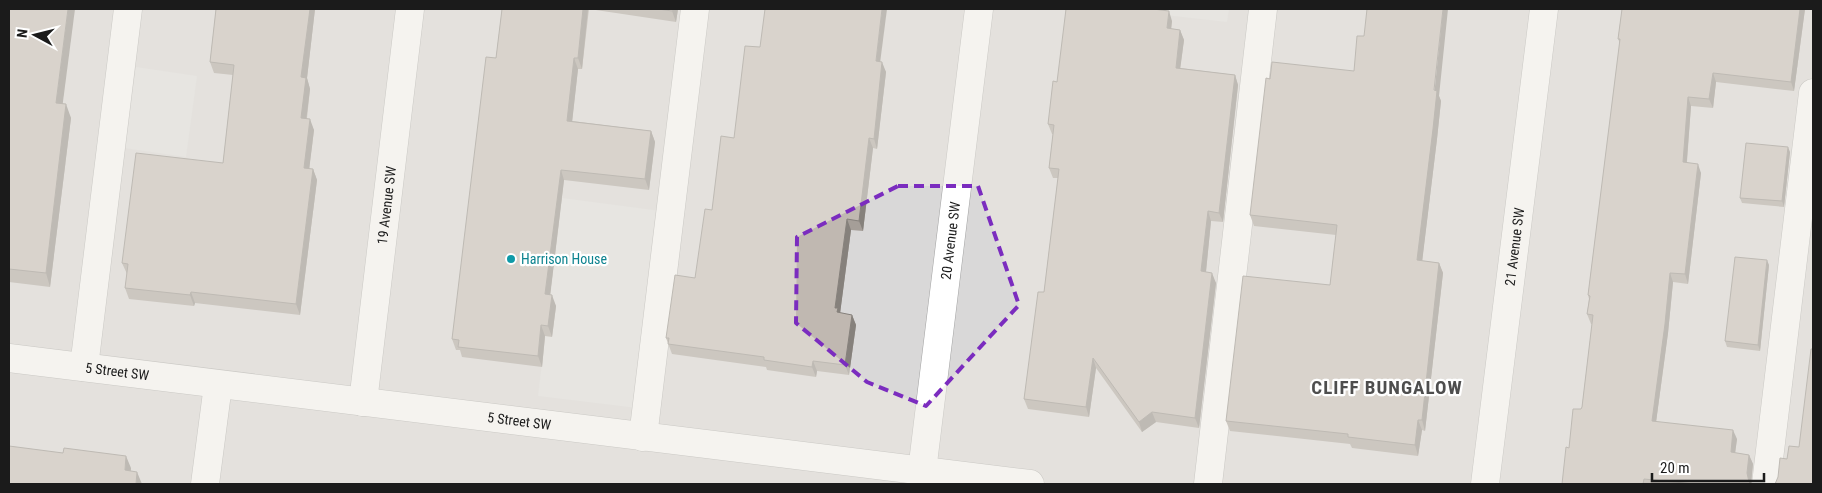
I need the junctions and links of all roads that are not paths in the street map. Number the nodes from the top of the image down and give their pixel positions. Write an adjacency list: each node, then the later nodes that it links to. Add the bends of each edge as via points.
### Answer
1 (128, 9): 9 (street)
2 (410, 9): 11 (street, 19 Avenue SW)
3 (695, 9): 12 (street)
4 (979, 9): 13 (street, 20 Avenue SW)
5 (1263, 9): 16 (street)
6 (1544, 9): 17 (street, 21 Avenue SW)
7 (1813, 93): 18 (street)
8 (9, 358): 9 (street, 5 Street SW)
9 (84, 367): 10 (street, 5 Street SW)
10 (218, 384): 11 (street, 5 Street SW); 14 (street)
11 (363, 402): 12 (street, 5 Street SW)
12 (643, 437): 13 (street, 5 Street SW)
13 (922, 471): 15 (street, 5 Street SW)
14 (205, 484)
15 (1030, 484)
16 (1208, 484)
17 (1485, 484)
18 (1766, 484)

